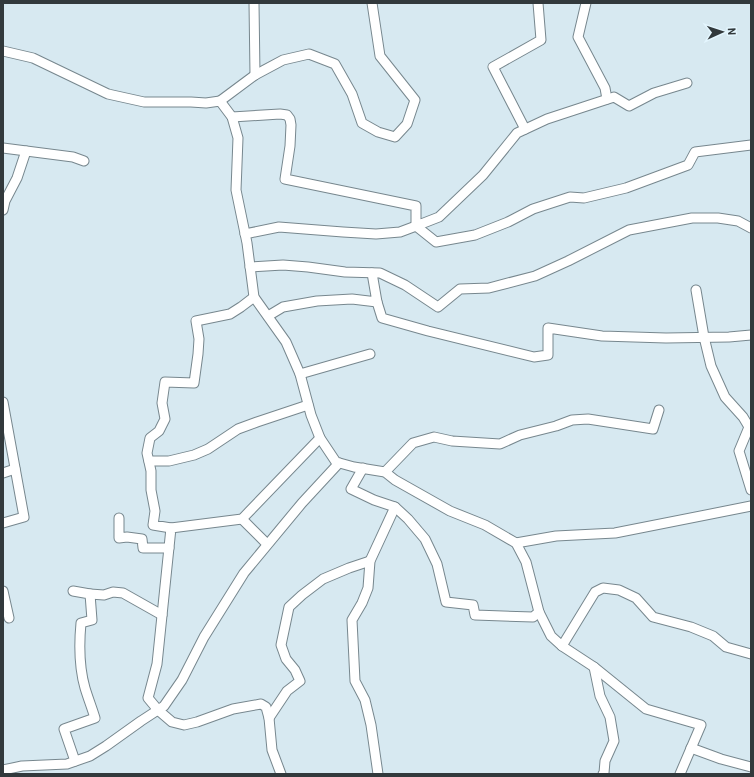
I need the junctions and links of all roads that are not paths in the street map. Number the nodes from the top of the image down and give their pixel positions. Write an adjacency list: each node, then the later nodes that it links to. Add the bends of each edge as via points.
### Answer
1 (254, 3): 6 (street)
2 (372, 3): 6 (street, via 380,56 415,100 407,124 395,137 378,132 362,123 352,94 334,64 309,54 283,60)
3 (538, 3): 11 (street, via 541,40 493,68)
4 (586, 3): 8 (street, via 578,37 605,88)
5 (3, 51): 9 (street, via 33,58 108,94 144,102)
6 (254, 75): 9 (street)
7 (687, 83): 8 (street, via 654,93 630,106 614,97)
8 (607, 99): 11 (street)
9 (220, 101): 10 (street)
10 (232, 117): 17 (street, via 287,115 291,125 286,179 416,206); 19 (street, via 238,138 236,190)
11 (525, 129): 17 (street, via 517,133 483,175 439,217)
12 (751, 145): 17 (street, via 695,152 688,165 626,188 584,198 570,197 533,209 475,235 436,242)
13 (3, 148): 14 (street)
14 (26, 152): 15 (street, via 73,157); 16 (street)
15 (84, 161)
16 (3, 210)
17 (416, 226): 19 (street, via 400,232 376,234 279,226)
18 (751, 228): 21 (street, via 738,221 692,218 629,230 535,276 489,288 460,289 438,306 398,282 380,273)
19 (245, 234): 20 (street)
20 (250, 267): 21 (street, via 283,265); 23 (street)
21 (372, 273): 24 (street)
22 (696, 290): 27 (street)
23 (254, 297): 25 (street); 34 (street, via 230,314 196,321 199,339 194,383 165,382 162,403 165,419 159,431 150,438)
24 (377, 302): 25 (street, via 352,299 317,301 283,307); 27 (street, via 382,318 534,357 548,356 548,328 602,336)
25 (268, 316): 29 (street, via 286,342)
26 (751, 335): 27 (street)
27 (704, 337): 40 (street, via 711,366 725,397 749,427 739,451)
28 (370, 354): 29 (street)
29 (300, 374): 31 (street)
30 (3, 402): 37 (street)
31 (308, 405): 33 (street); 34 (street, via 238,429 194,455 169,461)
32 (659, 410): 38 (street, via 653,429 588,419 572,420 520,435 500,444 452,441 434,437 414,443)
33 (320, 438): 35 (street); 44 (street)
34 (149, 461): 46 (street, via 155,511 153,525)
35 (339, 463): 36 (street); 48 (street)
36 (363, 468): 38 (street); 42 (street, via 352,489)
37 (15, 469): 39 (street); 45 (street, via 24,517)
38 (385, 472): 47 (street, via 450,511 485,525)
39 (3, 473)
40 (751, 490)
41 (751, 506): 47 (street, via 615,533 556,536)
42 (395, 507): 50 (street); 54 (street, via 425,539 437,564 446,602 473,605 476,615 533,617)
43 (119, 518): 49 (street, via 119,538 142,539 143,548)
44 (242, 519): 46 (street); 48 (street)
45 (3, 523)
46 (171, 528): 49 (street)
47 (516, 543): 54 (street, via 526,562)
48 (267, 544): 60 (street, via 244,573 204,637 182,680 164,706)
49 (169, 548): 55 (street)
50 (370, 561): 61 (street, via 323,579 289,607 281,646 300,681 287,691); 67 (street, via 368,588 352,620 353,648 355,681 371,725)
51 (3, 591): 56 (street)
52 (73, 591): 53 (street)
53 (90, 594): 55 (street, via 124,594); 63 (street, via 92,620 80,622 79,637 85,688 95,718 64,729)
54 (539, 612): 57 (street, via 551,636)
55 (162, 616): 60 (street, via 157,664 148,698)
56 (9, 618)
57 (562, 646): 58 (street, via 595,592 603,588 619,590 636,598 653,617 691,627 713,636 726,647); 59 (street)
58 (751, 654)
59 (594, 667): 62 (street, via 646,709 702,725); 68 (street, via 600,696 610,717 614,741 605,761)
60 (158, 710): 61 (street, via 172,722 184,725 233,709 261,704 266,707); 63 (street, via 90,756)
61 (269, 718): 66 (street, via 272,750)
62 (691, 748): 64 (street); 69 (street)
63 (75, 761): 65 (street)
64 (751, 767)
65 (3, 770)
66 (281, 774)
67 (378, 774)
68 (603, 774)
69 (680, 774)

